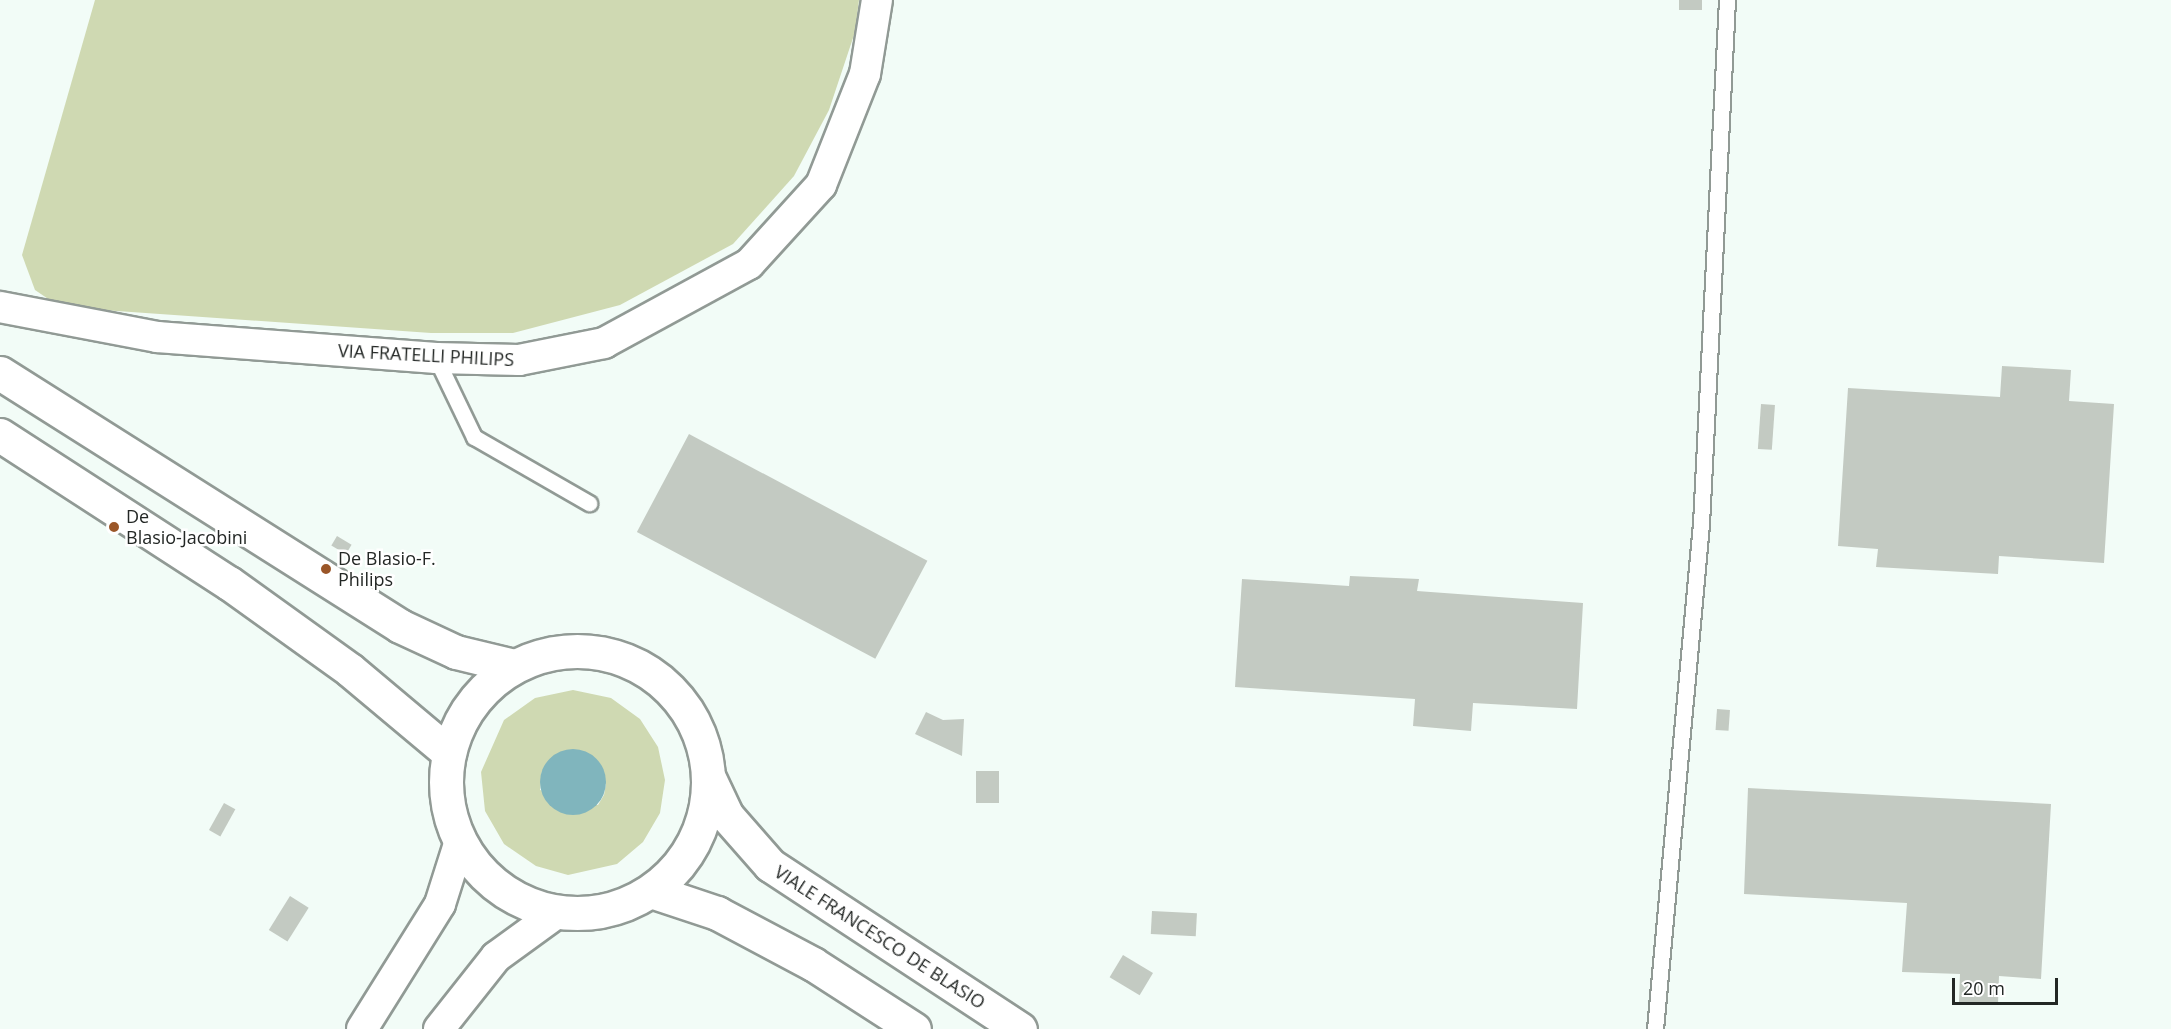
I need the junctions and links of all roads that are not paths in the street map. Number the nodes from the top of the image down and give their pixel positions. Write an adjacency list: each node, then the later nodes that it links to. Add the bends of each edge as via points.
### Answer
1 (877, 0): 4 (street, VIA FRATELLI PHILIPS, via 866,74 821,185 749,264 604,343 519,360)
2 (1727, 0): 18 (lane, via 1701,524)
3 (0, 307): 4 (street, VIA FRATELLI PHILIPS, via 157,337)
4 (436, 358): 7 (lane, via 474,437)
5 (0, 373): 8 (street, via 399,626 456,652)
6 (0, 435): 9 (street, via 229,583 350,670)
7 (589, 503)
8 (514, 666): 9 (street, via 484,688 462,718); 10 (street, via 550,653 588,651 625,659 658,678 685,706 702,741)
9 (449, 753): 11 (street, via 447,797)
10 (709, 778): 12 (street, via 703,822 682,861); 17 (street, VIALE FRANCESCO DE BLASIO, via 727,816 770,865)
11 (460, 841): 13 (street, via 484,874 509,893); 14 (street, via 440,904)
12 (651, 891): 13 (street, via 590,913); 16 (street, via 717,913 813,964)
13 (558, 912): 15 (street, via 496,957)
14 (362, 1029)
15 (439, 1029)
16 (914, 1029)
17 (1020, 1029)
18 (1655, 1029)

